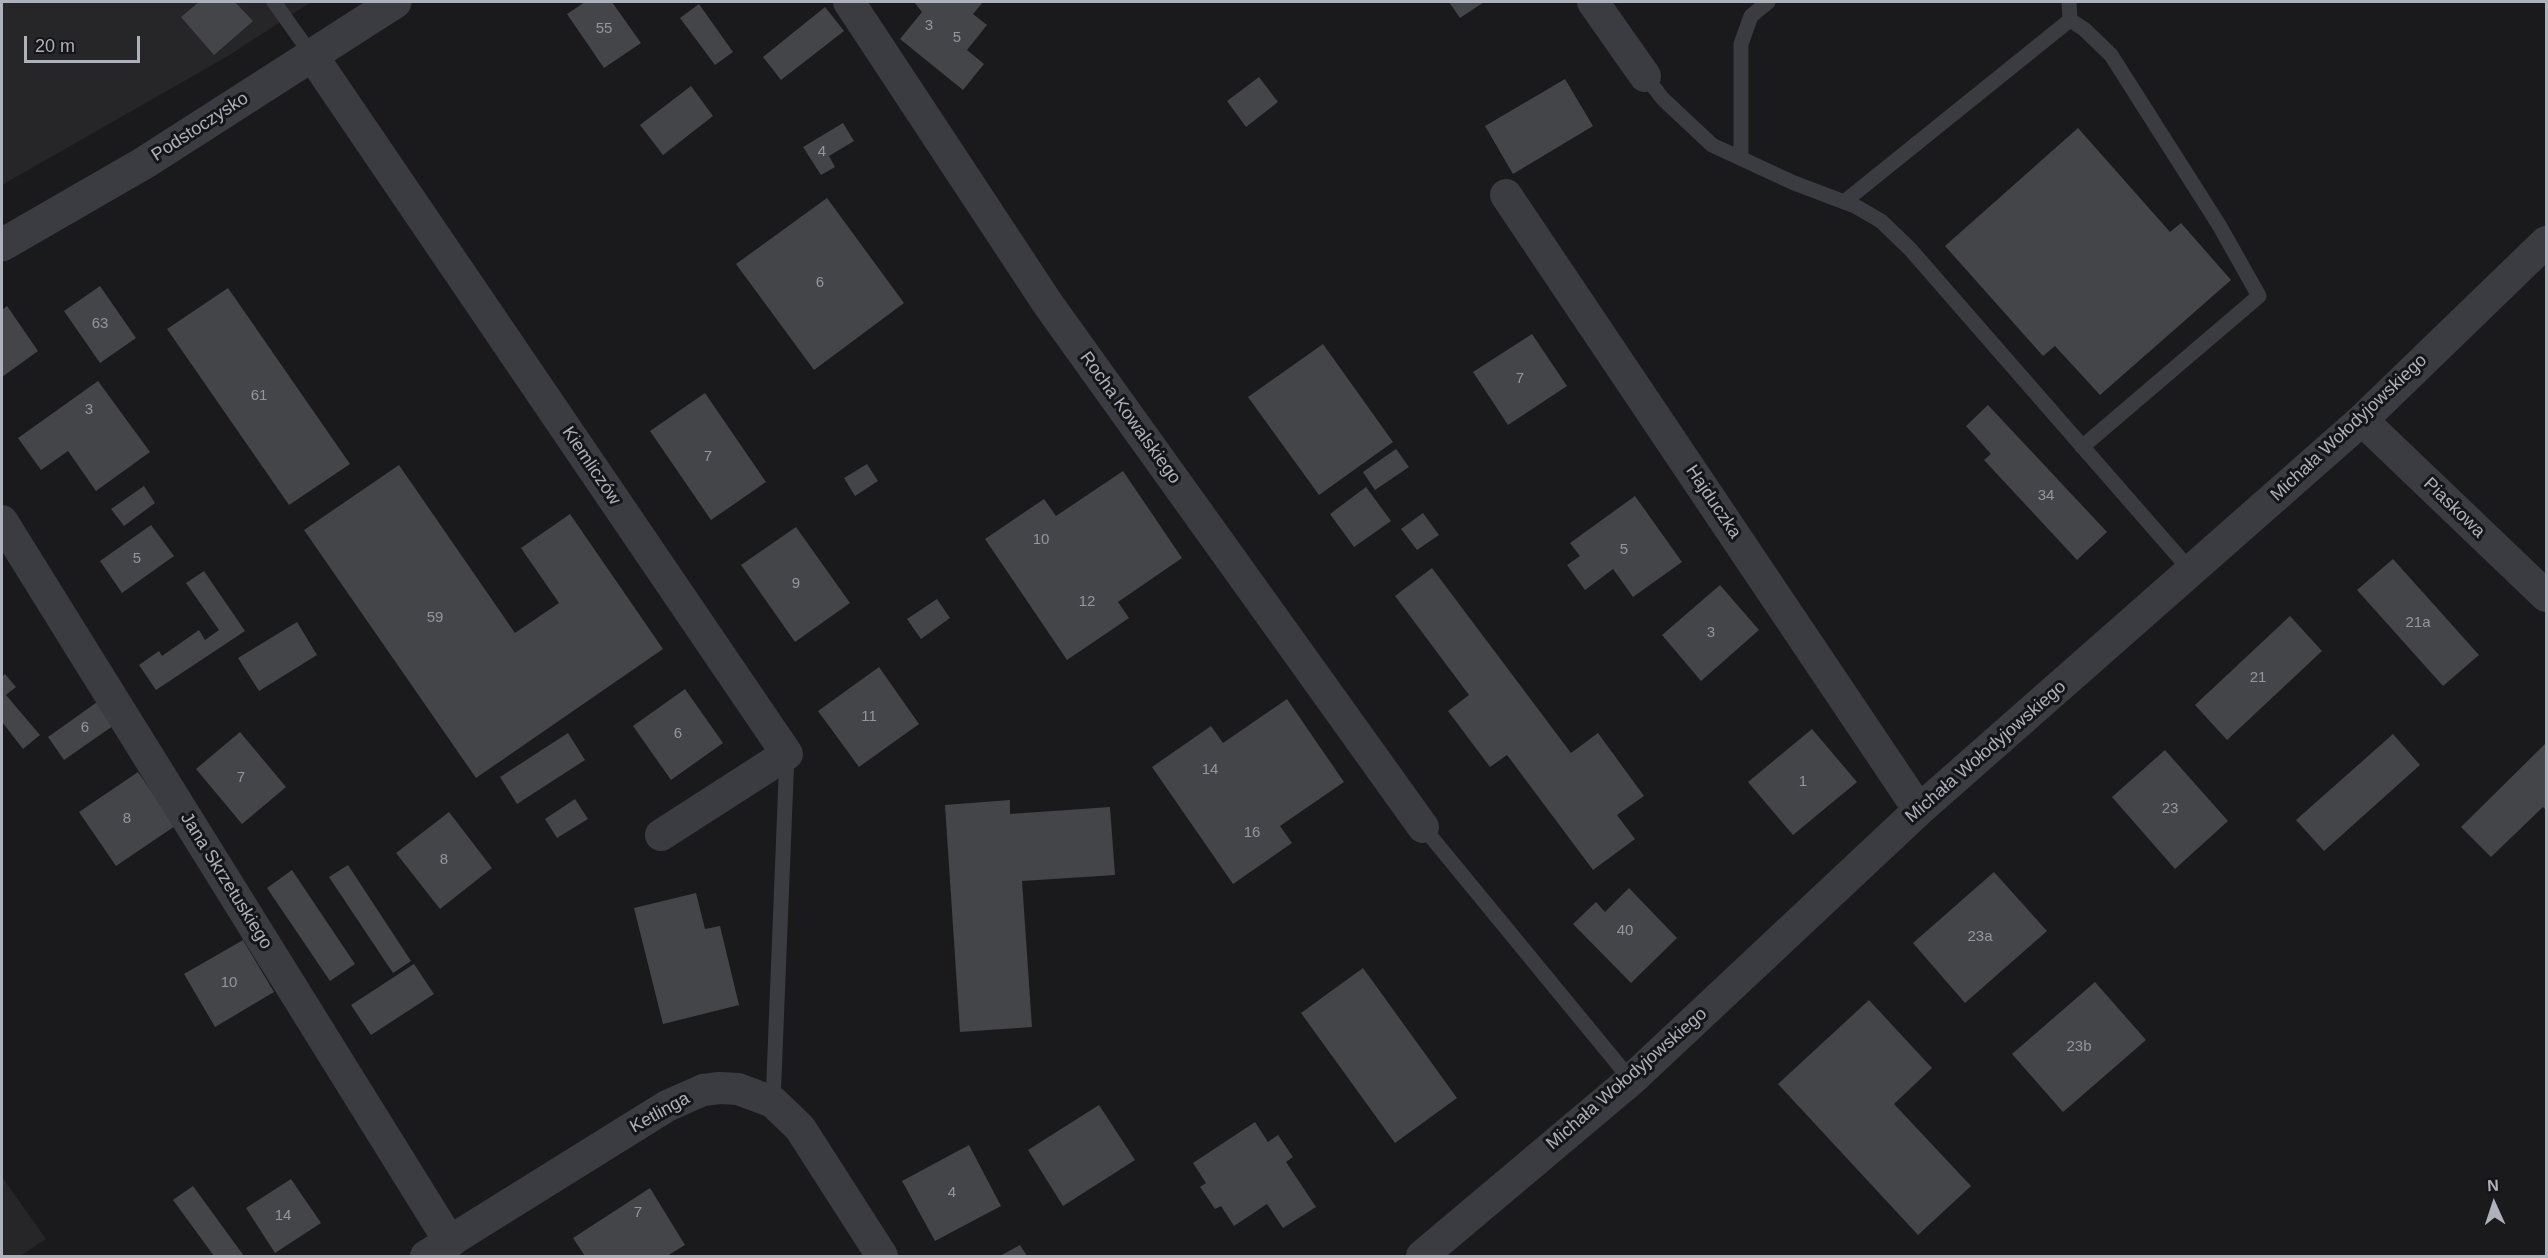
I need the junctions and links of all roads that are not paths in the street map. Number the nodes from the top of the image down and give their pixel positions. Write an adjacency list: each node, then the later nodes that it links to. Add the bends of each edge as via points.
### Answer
1 (274, 2): 8 (lane)
2 (395, 2): 8 (street, Podstoczysko)
3 (849, 2): 22 (street, Rocha Kowalskiego, via 1048,303)
4 (1593, 2): 9 (street)
5 (1768, 2): 10 (lane, via 1751,16 1742,44)
6 (2069, 2): 7 (lane)
7 (2070, 20): 12 (lane); 16 (lane, via 2112,55 2259,296)
8 (311, 54): 14 (street, Podstoczysko, via 144,163); 20 (street, Kiemliczów)
9 (1645, 76): 10 (lane, via 1663,99 1712,145)
10 (1741, 158): 12 (lane)
11 (1506, 195): 21 (street, Hajduczka)
12 (1844, 202): 16 (lane, via 1881,221 1910,249)
13 (2547, 242): 15 (street, Michała Wołodyjowskiego)
14 (2, 245)
15 (2362, 420): 18 (street, Michała Wołodyjowskiego); 19 (street, Piaskowa)
16 (2082, 447): 18 (lane)
17 (2, 521): 26 (street, Jana Skrzetuskiego)
18 (2191, 571): 21 (street, Michała Wołodyjowskiego)
19 (2547, 596)
20 (787, 754): 23 (street); 25 (lane)
21 (1919, 810): 24 (street, Michała Wołodyjowskiego)
22 (1423, 827): 24 (lane)
23 (661, 835)
24 (1631, 1080): 28 (street, Michała Wołodyjowskiego)
25 (773, 1102): 26 (street, Ketlinga, via 738,1089 703,1090 667,1106); 27 (street, Ketlinga, via 800,1128)
26 (438, 1249)
27 (882, 1257)
28 (1422, 1257)

